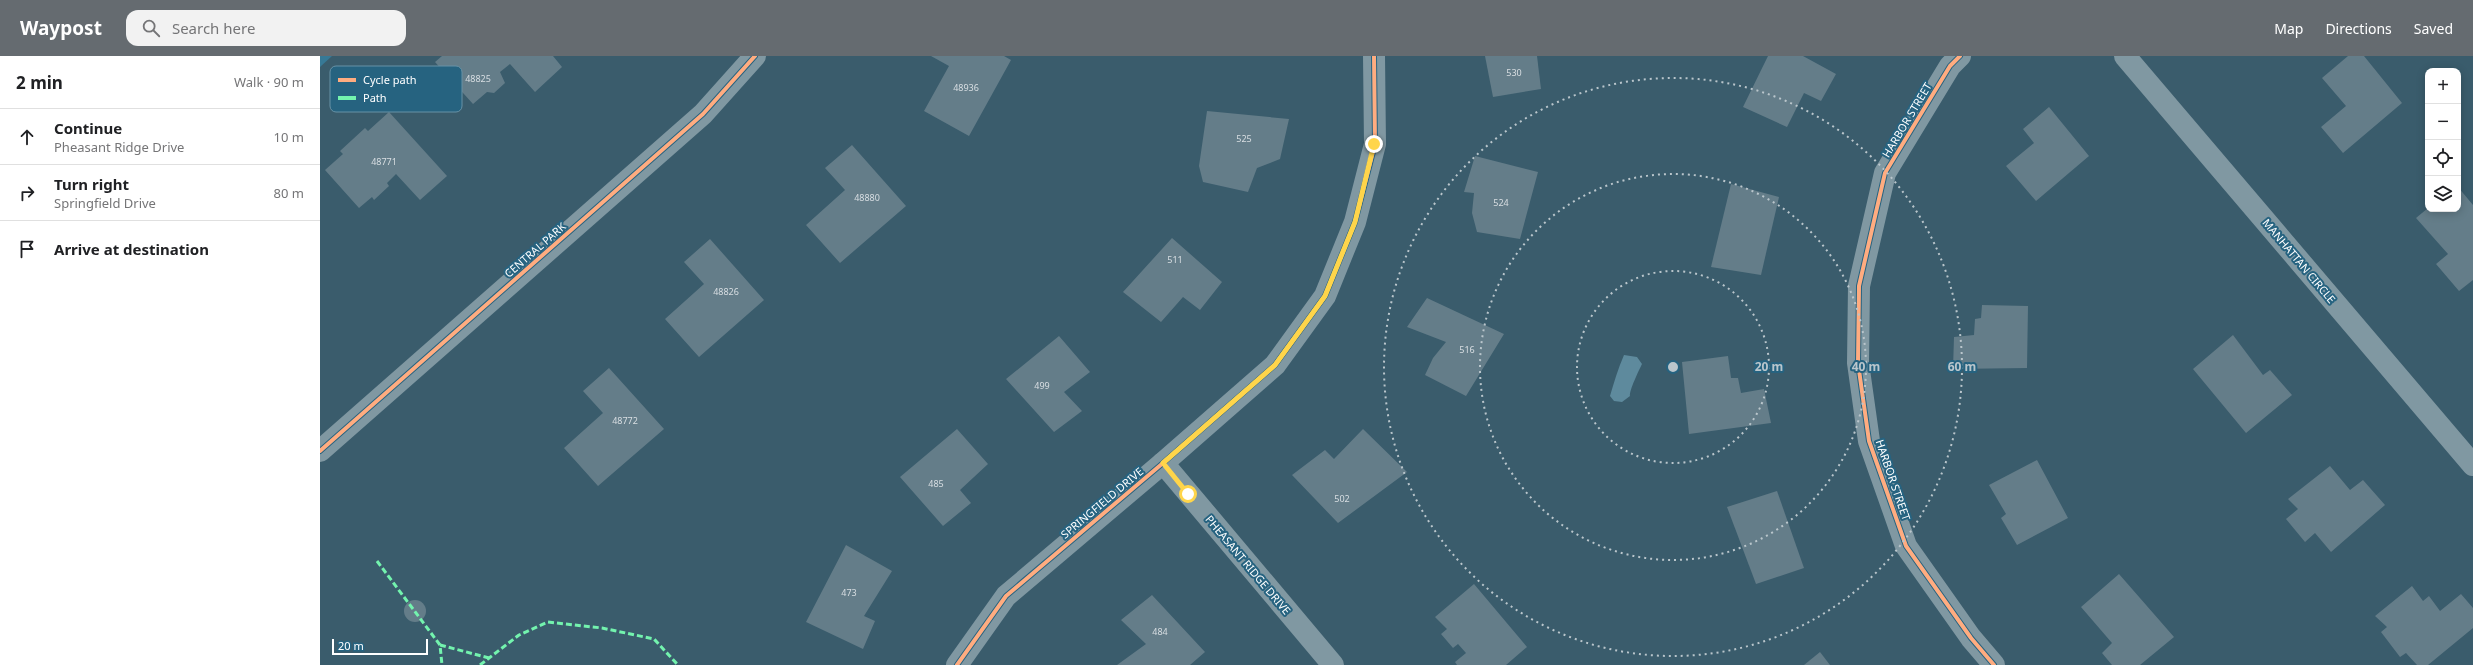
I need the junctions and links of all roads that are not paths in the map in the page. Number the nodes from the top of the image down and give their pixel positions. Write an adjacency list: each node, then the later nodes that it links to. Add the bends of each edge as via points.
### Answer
1 (755, 56): 5 (street, CENTRAL PARK, via 703,114)
2 (1374, 56): 6 (street, SPRINGFIELD DRIVE, via 1374,144 1355,222 1325,296 1275,365)
3 (1960, 56): 10 (street, HARBOR STREET, via 1950,66 1885,173 1859,286 1858,363 1869,441 1906,546 1971,638)
4 (2125, 56): 7 (street, MANHATTAN CIRCLE)
5 (320, 451)
6 (1163, 463): 8 (street, SPRINGFIELD DRIVE, via 1006,596); 9 (street, PHEASANT RIDGE DRIVE)
7 (2473, 465)
8 (957, 665)
9 (1333, 665)
10 (1994, 665)

